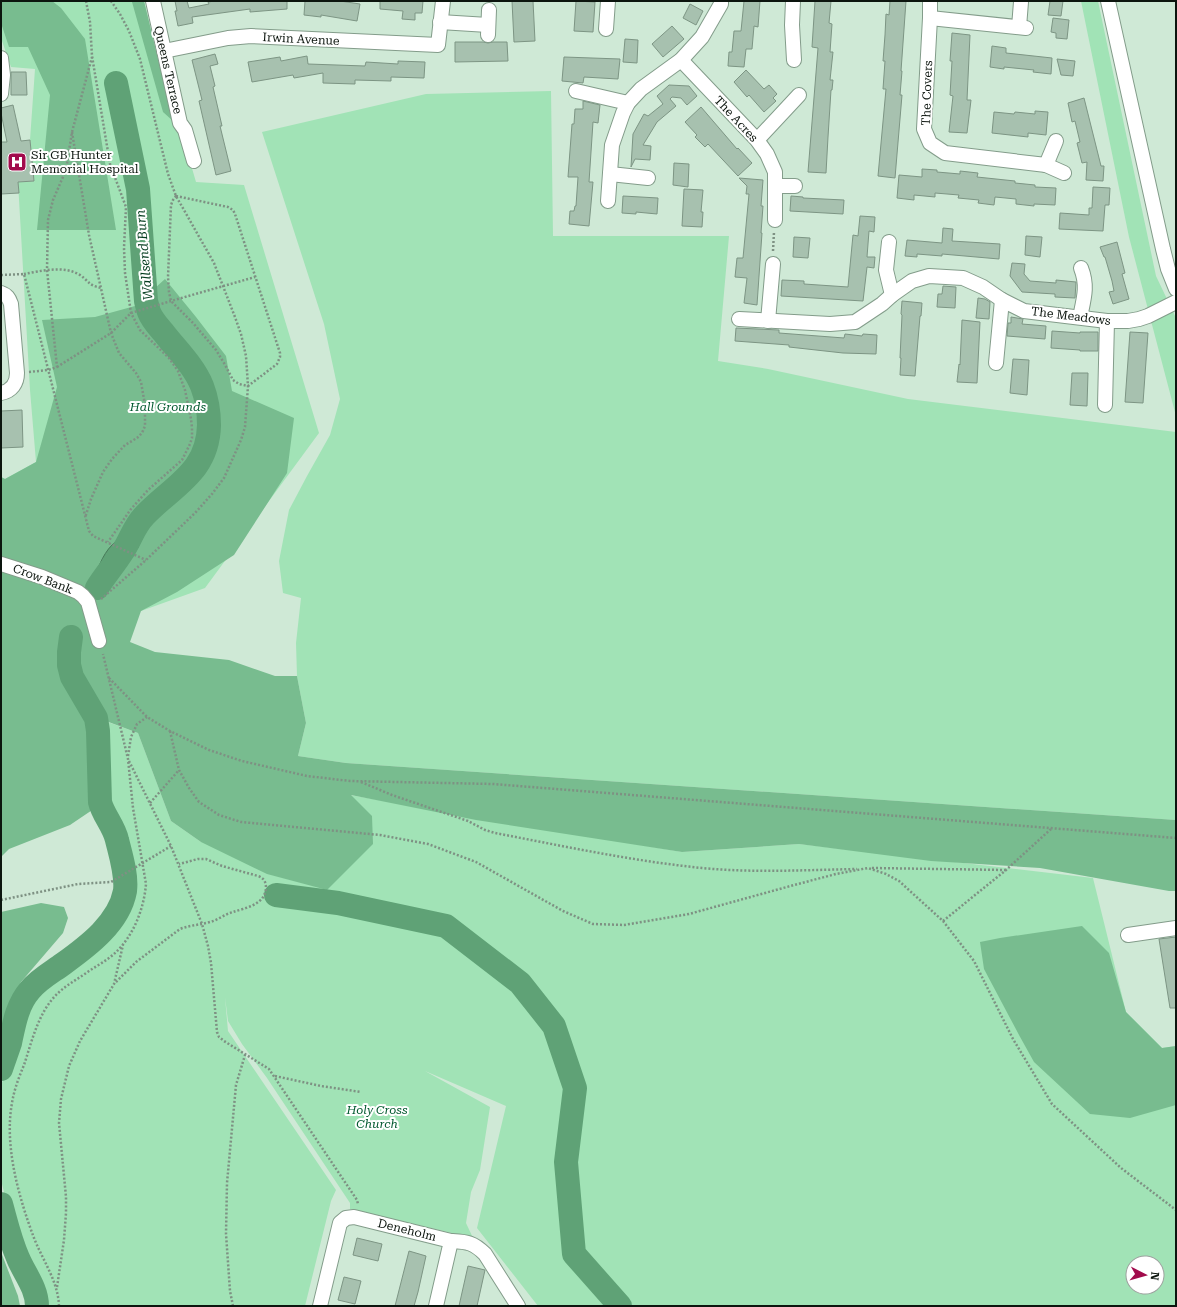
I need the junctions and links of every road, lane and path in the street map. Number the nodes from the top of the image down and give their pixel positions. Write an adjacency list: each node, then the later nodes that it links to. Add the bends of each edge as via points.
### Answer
1 (86, 1): 16 (path)
2 (111, 1): 34 (path, via 129,31 140,59 168,174)
3 (153, 1): 15 (street, Queens Terrace)
4 (443, 1): 13 (street)
5 (608, 1): 14 (street)
6 (722, 1): 18 (street, via 702,37)
7 (793, 1): 19 (street)
8 (930, 1): 12 (street, The Covers)
9 (1108, 1): 46 (street, via 1163,249)
10 (1021, 2): 12 (street, via 1022,28)
11 (489, 10): 13 (street, via 488,30)
12 (930, 18): 28 (street, The Covers, via 924,129 930,143 945,153)
13 (440, 22): 15 (street, Irwin Avenue, via 438,45 251,36)
14 (606, 29)
15 (164, 51): 27 (street, Queens Terrace, via 180,123 185,130)
16 (92, 56): 24 (path); 52 (path, via 110,164 126,207 125,273)
17 (1, 58): 21 (street)
18 (681, 60): 23 (street, via 641,88); 25 (street, The Acres)
19 (794, 60)
20 (576, 91): 23 (street)
21 (1, 94)
22 (799, 95): 25 (street)
23 (628, 103): 30 (street, via 612,145)
24 (72, 132): 40 (path, via 66,170 53,200 48,220); 45 (path)
25 (757, 140): 32 (street, The Acres, via 775,172)
26 (1056, 141): 28 (street)
27 (194, 161)
28 (1046, 165): 29 (street, The Covers)
29 (1064, 173)
30 (610, 174): 31 (street); 35 (street)
31 (648, 178)
32 (775, 186): 33 (street); 36 (street, The Acres)
33 (795, 186)
34 (176, 196): 43 (path, via 231,208); 44 (path); 49 (path, via 171,204 168,277)
35 (608, 202)
36 (775, 220): 38 (path)
37 (888, 242): 48 (street, via 886,270)
38 (773, 264): 55 (street)
39 (1081, 268): 53 (street, via 1085,285)
40 (47, 270): 41 (path); 45 (path, via 74,272 92,286); 59 (path)
41 (24, 274): 42 (path); 60 (path)
42 (1, 275)
43 (255, 277): 44 (path); 62 (path, via 280,357 277,364)
44 (224, 286): 49 (path); 62 (path, via 241,334 246,356)
45 (101, 288): 57 (path)
46 (1176, 289)
47 (2, 290): 61 (street, via 9,298 13,310)
48 (892, 295): 50 (street, The Meadows, via 912,281 929,276 963,278); 55 (street, The Meadows, via 855,322 830,324)
49 (171, 300): 52 (path); 62 (path, via 216,350 233,380)
50 (1002, 300): 53 (street, The Meadows, via 1024,311); 58 (street)
51 (1176, 302): 56 (street, The Meadows, via 1139,319 1128,322)
52 (132, 313): 57 (path); 66 (path, via 140,330 169,358 182,378 190,413 192,438 182,460 131,509)
53 (1080, 317): 56 (street, The Meadows)
54 (739, 319): 55 (street, The Meadows)
55 (768, 321)
56 (1107, 321): 64 (street)
57 (111, 334): 59 (path); 65 (path, via 120,353 141,382 145,426 142,433 125,445 103,472)
58 (996, 363)
59 (57, 367): 60 (path)
60 (48, 370): 61 (path); 65 (path)
61 (17, 373): 63 (street, via 17,379 11,389)
62 (248, 386): 67 (path, via 245,427 224,478 194,513)
63 (1, 393)
64 (1105, 405)
65 (86, 518): 66 (path, via 91,534)
66 (109, 542): 67 (path)
67 (146, 560): 69 (path, via 99,602)
68 (1, 564): 69 (street, Crow Bank, via 78,592 88,602)
69 (92, 616): 70 (street, Crow Bank)
70 (99, 641): 71 (path)
71 (109, 678): 72 (path); 74 (path)
72 (147, 716): 73 (path); 74 (path, via 136,724)
73 (170, 731): 75 (path); 76 (path, via 210,750 242,761 307,776)
74 (128, 759): 77 (path); 81 (path, via 133,808)
75 (179, 770): 77 (path); 83 (path, via 199,802 219,815 241,822 380,835 428,844 476,862 563,911 593,924 624,925 689,914 794,884)
76 (359, 781): 78 (path, via 493,784); 83 (path, via 468,821 485,830 596,853 673,865 755,871)
77 (150, 804): 80 (path)
78 (1052, 829): 79 (path); 84 (path)
79 (1176, 838)
80 (171, 846): 81 (path); 82 (path)
81 (143, 863): 85 (path, via 117,880 106,883 78,884); 90 (path, via 146,884 143,903 136,923)
82 (179, 864): 87 (path); 87 (path, via 206,859 262,878 265,882 265,893 255,904)
83 (868, 868): 84 (path); 86 (path, via 899,881)
84 (1006, 870): 86 (path)
85 (1, 900)
86 (943, 921): 96 (path, via 974,961 1013,1039 1052,1104 1121,1168)
87 (202, 924): 91 (path, via 180,929 136,962); 92 (path, via 211,963 217,1032 224,1041)
88 (1176, 928): 89 (street)
89 (1128, 935)
90 (123, 944): 91 (path); 98 (path, via 115,953 67,986 50,1002 36,1030 12,1101 9,1122 15,1171 35,1239)
91 (114, 984): 98 (path, via 80,1041 69,1066 61,1099 59,1123 66,1214)
92 (246, 1055): 93 (path, via 269,1069); 100 (path, via 236,1085 227,1183 226,1234)
93 (274, 1076): 94 (path); 95 (path)
94 (361, 1092)
95 (359, 1206)
96 (1176, 1210)
97 (451, 1241): 101 (street, Deneholm, via 354,1217 346,1218 340,1223); 102 (street, Deneholm); 103 (street, via 470,1243 478,1247)
98 (57, 1288): 99 (path)
99 (59, 1306)
100 (233, 1306)
101 (320, 1306)
102 (436, 1306)
103 (518, 1306)

